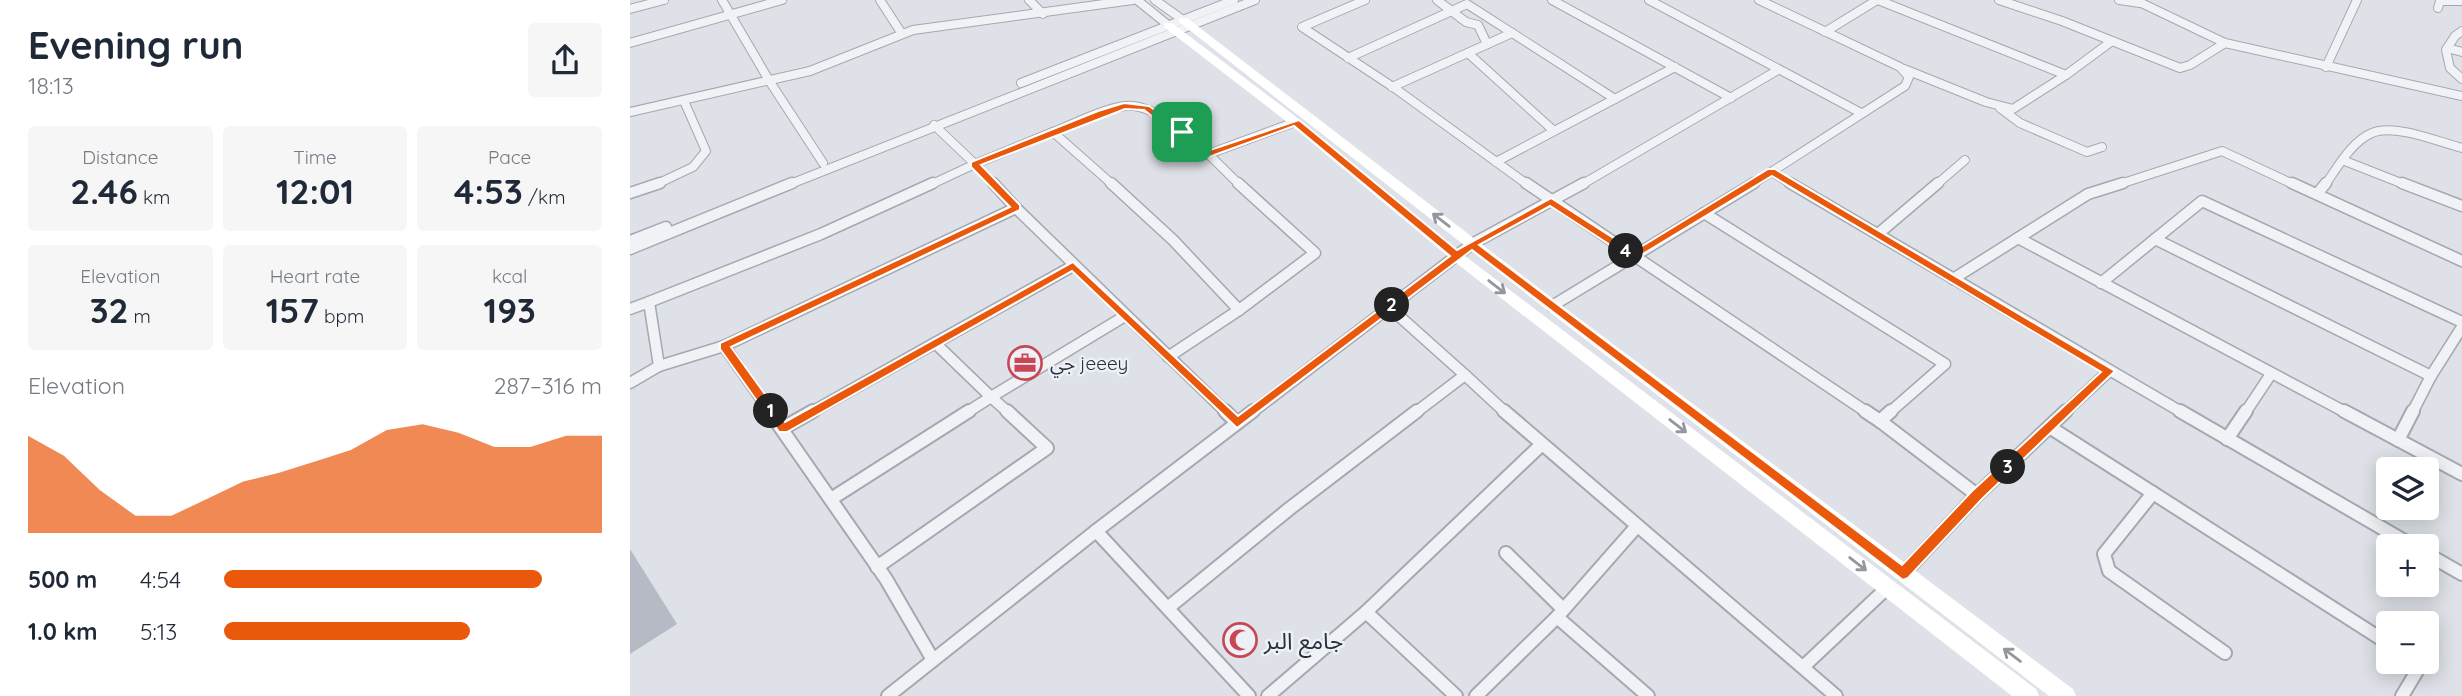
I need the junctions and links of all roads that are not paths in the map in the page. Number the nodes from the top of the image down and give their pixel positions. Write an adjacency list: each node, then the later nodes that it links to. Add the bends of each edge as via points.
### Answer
1 (664, 0): 26 (street)
2 (722, 0): 29 (street)
3 (782, 0): 29 (street)
4 (880, 0): 34 (street)
5 (1029, 0): 28 (street)
6 (1135, 0): 28 (street); 30 (street)
7 (1155, 0): 30 (street)
8 (1234, 0): 30 (street)
9 (1255, 0): 30 (street)
10 (1365, 0): 42 (street, via 1302,27)
11 (1437, 0): 27 (street)
12 (1476, 0): 23 (street)
13 (1552, 0): 43 (street)
14 (1649, 0): 46 (street)
15 (1759, 0): 24 (street)
16 (1784, 0): 24 (street)
17 (1877, 0): 31 (street); 47 (street)
18 (1998, 0): 35 (street)
19 (2119, 0): 21 (street)
20 (2357, 0): 45 (street)
21 (2137, 1): 37 (street)
22 (2462, 1): 25 (street, via 2440,1)
23 (1467, 4): 27 (street); 33 (street)
24 (1773, 7): 31 (street)
25 (2438, 8)
26 (630, 9)
27 (1450, 10): 38 (street, via 1478,25); 42 (street)
28 (1043, 14): 34 (street)
29 (732, 15): 36 (street); 49 (street)
30 (1179, 25): 58 (street); 59 (street); 68 (street); 81 (street, one-way to 30)
31 (1825, 32): 44 (street)
32 (2462, 32): 39 (street)
33 (1512, 33): 38 (street); 53 (street)
34 (902, 34): 49 (street, via 842,60)
35 (2112, 41): 37 (street, via 2180,68); 47 (street)
36 (630, 43)
37 (2225, 43): 45 (street)
38 (1487, 44): 41 (street)
39 (2447, 48): 40 (street); 48 (street, via 2451,68)
40 (2462, 51)
41 (1468, 53): 50 (street); 60 (street)
42 (1348, 58): 50 (street)
43 (1675, 67): 52 (street); 53 (street)
44 (1900, 67): 55 (street); 56 (street, via 1909,77 1905,86)
45 (2326, 67): 51 (street)
46 (1778, 70): 52 (street); 56 (street)
47 (2066, 75): 55 (street, via 2013,109)
48 (2462, 79)
49 (770, 82): 54 (street); 68 (street)
50 (1392, 87): 67 (street)
51 (2462, 96)
52 (1731, 97): 73 (street)
53 (1615, 99): 60 (street)
54 (684, 101): 57 (street); 71 (street, via 706,151 703,159 695,168)
55 (1998, 107): 62 (street, via 2020,123 2087,152)
56 (1861, 113): 70 (street)
57 (630, 114)
58 (1295, 122): 64 (street); 83 (street)
59 (934, 125): 69 (street); 82 (street)
60 (1554, 131): 67 (street)
61 (1053, 132): 64 (street, via 1124,106 1146,107); 69 (street); 93 (street, via 1128,197)
62 (2102, 147)
63 (2462, 148): 66 (street, via 2386,130 2367,136)
64 (1206, 155): 93 (street, via 1315,253)
65 (1965, 160): 77 (street)
66 (2345, 161): 72 (street); 74 (street)
67 (1496, 162): 73 (street)
68 (823, 163): 80 (street)
69 (975, 164): 75 (street); 89 (street, via 821,234)
70 (1772, 172): 76 (street); 77 (street)
71 (630, 193)
72 (2317, 194): 78 (street, via 2222,151 2088,194); 85 (street)
73 (1551, 201): 81 (street); 84 (street)
74 (2462, 206)
75 (1016, 208): 86 (street); 97 (street)
76 (1704, 213): 84 (street); 106 (street, via 1945,364)
77 (1878, 234): 87 (street)
78 (2018, 239): 87 (street); 88 (street)
79 (2155, 239): 88 (street); 95 (street, via 2202,201); 103 (street)
80 (630, 241)
81 (1472, 244): 83 (street); 90 (street)
82 (630, 249)
83 (1457, 256): 91 (street); 125 (street, one-way to 125)
84 (1633, 256): 90 (street); 106 (street)
85 (2462, 261)
86 (1073, 266): 94 (street); 96 (street)
87 (1953, 279): 100 (street)
88 (2101, 283): 101 (street)
89 (649, 302): 92 (street); 99 (street)
90 (1552, 306): 123 (street)
91 (1389, 307): 102 (street); 107 (street)
92 (630, 309)
93 (1239, 310): 98 (street)
94 (1125, 316): 98 (street); 105 (street)
95 (2462, 324): 103 (street)
96 (935, 343): 105 (street); 108 (street)
97 (724, 346): 99 (street); 108 (street)
98 (1168, 357): 107 (street)
99 (660, 366): 104 (street)
100 (2109, 371): 109 (street); 110 (street)
101 (2271, 374): 110 (street); 111 (street)
102 (1465, 375): 112 (street); 126 (street)
103 (2431, 376): 111 (street)
104 (630, 383)
105 (991, 397): 116 (street); 122 (street, via 1047,448)
106 (1880, 421): 115 (street)
107 (1237, 423): 118 (street)
108 (783, 428): 116 (street)
109 (2051, 428): 114 (street); 115 (street)
110 (2227, 439): 119 (street)
111 (2398, 440): 113 (street)
112 (1541, 445): 117 (street); 127 (street)
113 (2462, 474)
114 (2153, 493): 129 (street); 130 (street, via 2104,554 2109,571)
115 (1977, 495): 123 (street)
116 (831, 499): 122 (street)
117 (1637, 526): 128 (street); 132 (street)
118 (1096, 531): 126 (street); 131 (street)
119 (2392, 534)
120 (1506, 553): 128 (street)
121 (2439, 561): 124 (street)
122 (877, 567): 131 (street)
123 (1903, 574): 142 (street, one-way to 123)
124 (2462, 574)
125 (1888, 587): 132 (street); 141 (street)
126 (1169, 607): 135 (street)
127 (1366, 612): 136 (street); 137 (street)
128 (1560, 613): 138 (street); 139 (street)
129 (2376, 634)
130 (2225, 653)
131 (933, 660): 134 (street)
132 (1803, 667): 140 (street)
133 (2415, 674): 143 (street)
134 (888, 696)
135 (1249, 696)
136 (1268, 696)
137 (1456, 696)
138 (1476, 696)
139 (1648, 696)
140 (1836, 696)
141 (2029, 696)
142 (2066, 696)
143 (2402, 696)

